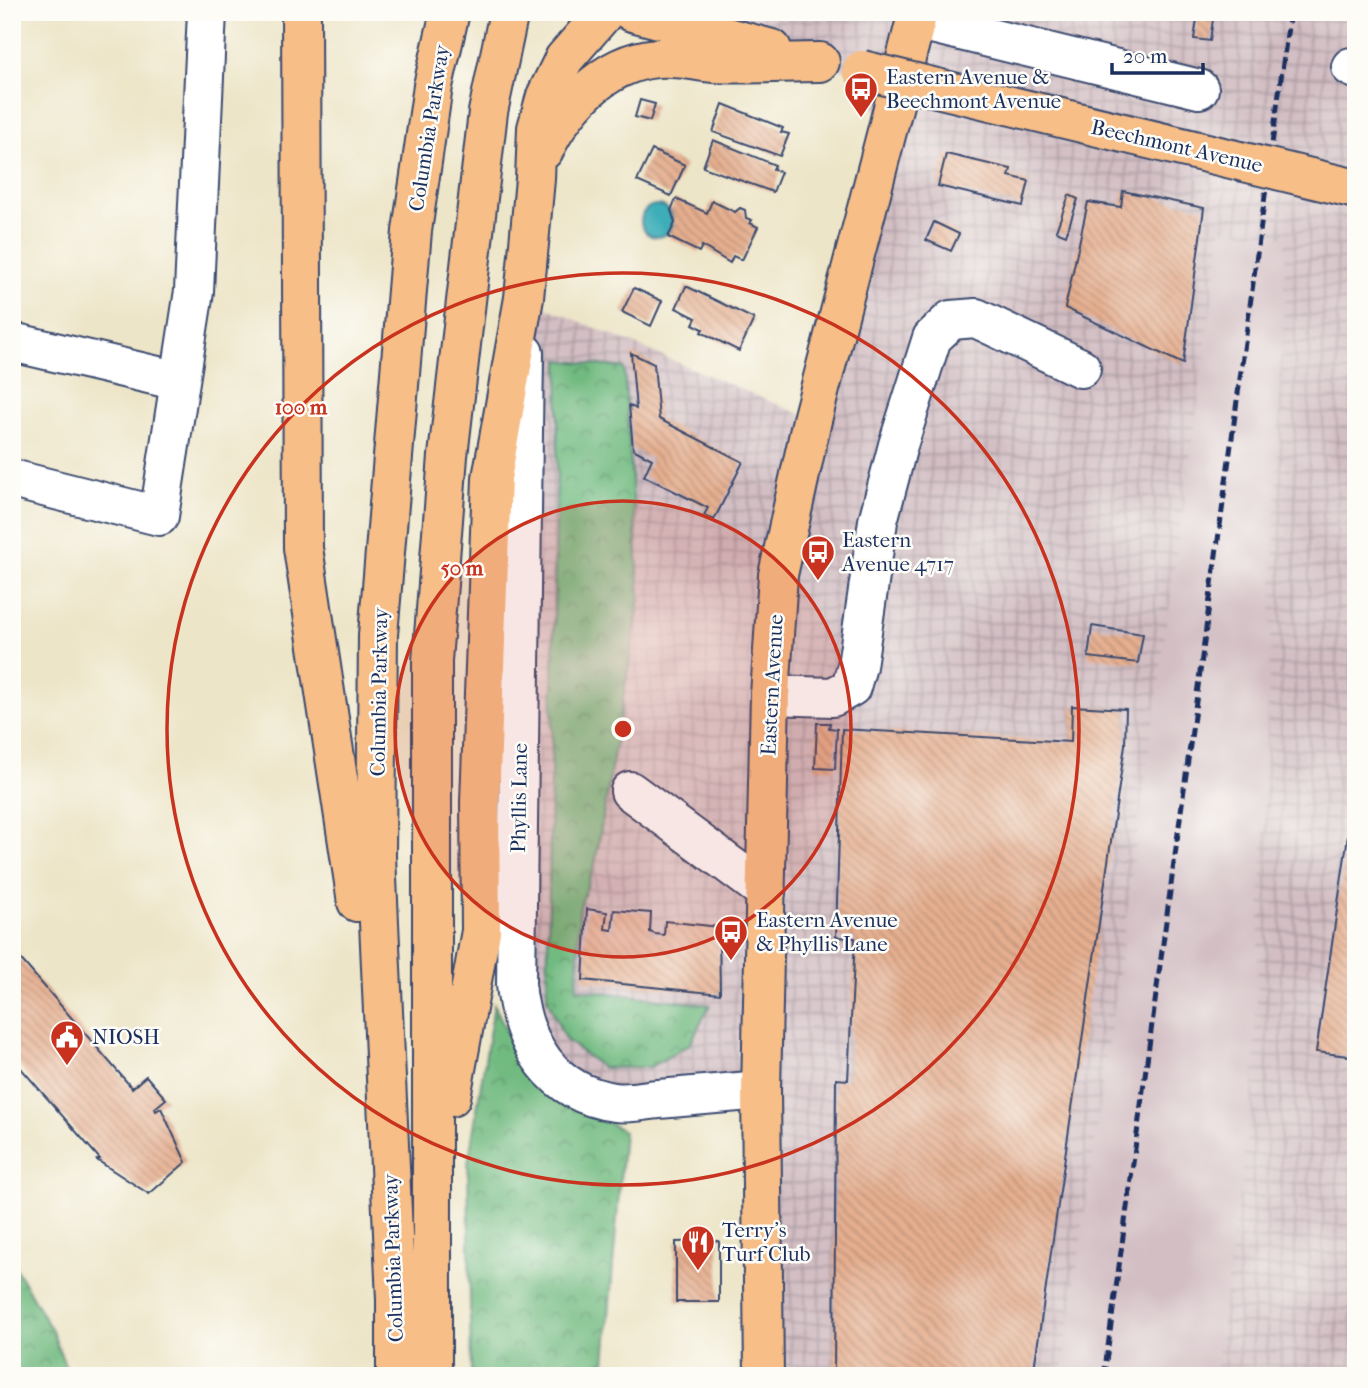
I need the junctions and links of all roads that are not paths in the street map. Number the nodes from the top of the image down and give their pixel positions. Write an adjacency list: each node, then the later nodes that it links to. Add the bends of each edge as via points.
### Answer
1 (207, 12): 15 (street, via 194,291)
2 (301, 12): 21 (main road, via 303,548)
3 (450, 12): 21 (main road, Columbia Parkway, via 433,86 412,231 378,635 376,856)
4 (509, 12): 22 (main road, Columbia Parkway, via 488,112 448,456 432,661)
5 (605, 12): 10 (main road, via 564,60 546,96 537,128)
6 (632, 12): 8 (main road, Beechmont Avenue)
7 (917, 16): 9 (street); 17 (main road, Eastern Avenue, via 791,507 778,575)
8 (820, 62): 10 (main road, via 712,63 670,57 614,70 575,101 556,126); 11 (main road, Beechmont Avenue, bridge)
9 (1199, 89)
10 (535, 178): 12 (main road)
11 (1356, 189)
12 (524, 298): 20 (street, Phyllis Lane, via 518,1012 544,1062 564,1082 589,1095 616,1102); 22 (main road, via 492,478 480,802 481,931)
13 (12, 342): 15 (street)
14 (1082, 368): 17 (street, via 976,318 951,320 932,338 878,521 858,666 851,687 833,697)
15 (179, 381): 16 (street, via 159,516)
16 (12, 479)
17 (771, 695): 19 (main road, Eastern Avenue)
18 (630, 791): 19 (street)
19 (766, 892): 20 (main road, Eastern Avenue)
20 (761, 1090): 25 (main road, Eastern Avenue)
21 (388, 1105): 23 (main road, Columbia Parkway)
22 (433, 1192): 24 (main road, Columbia Parkway)
23 (396, 1376)
24 (432, 1376)
25 (764, 1376)

